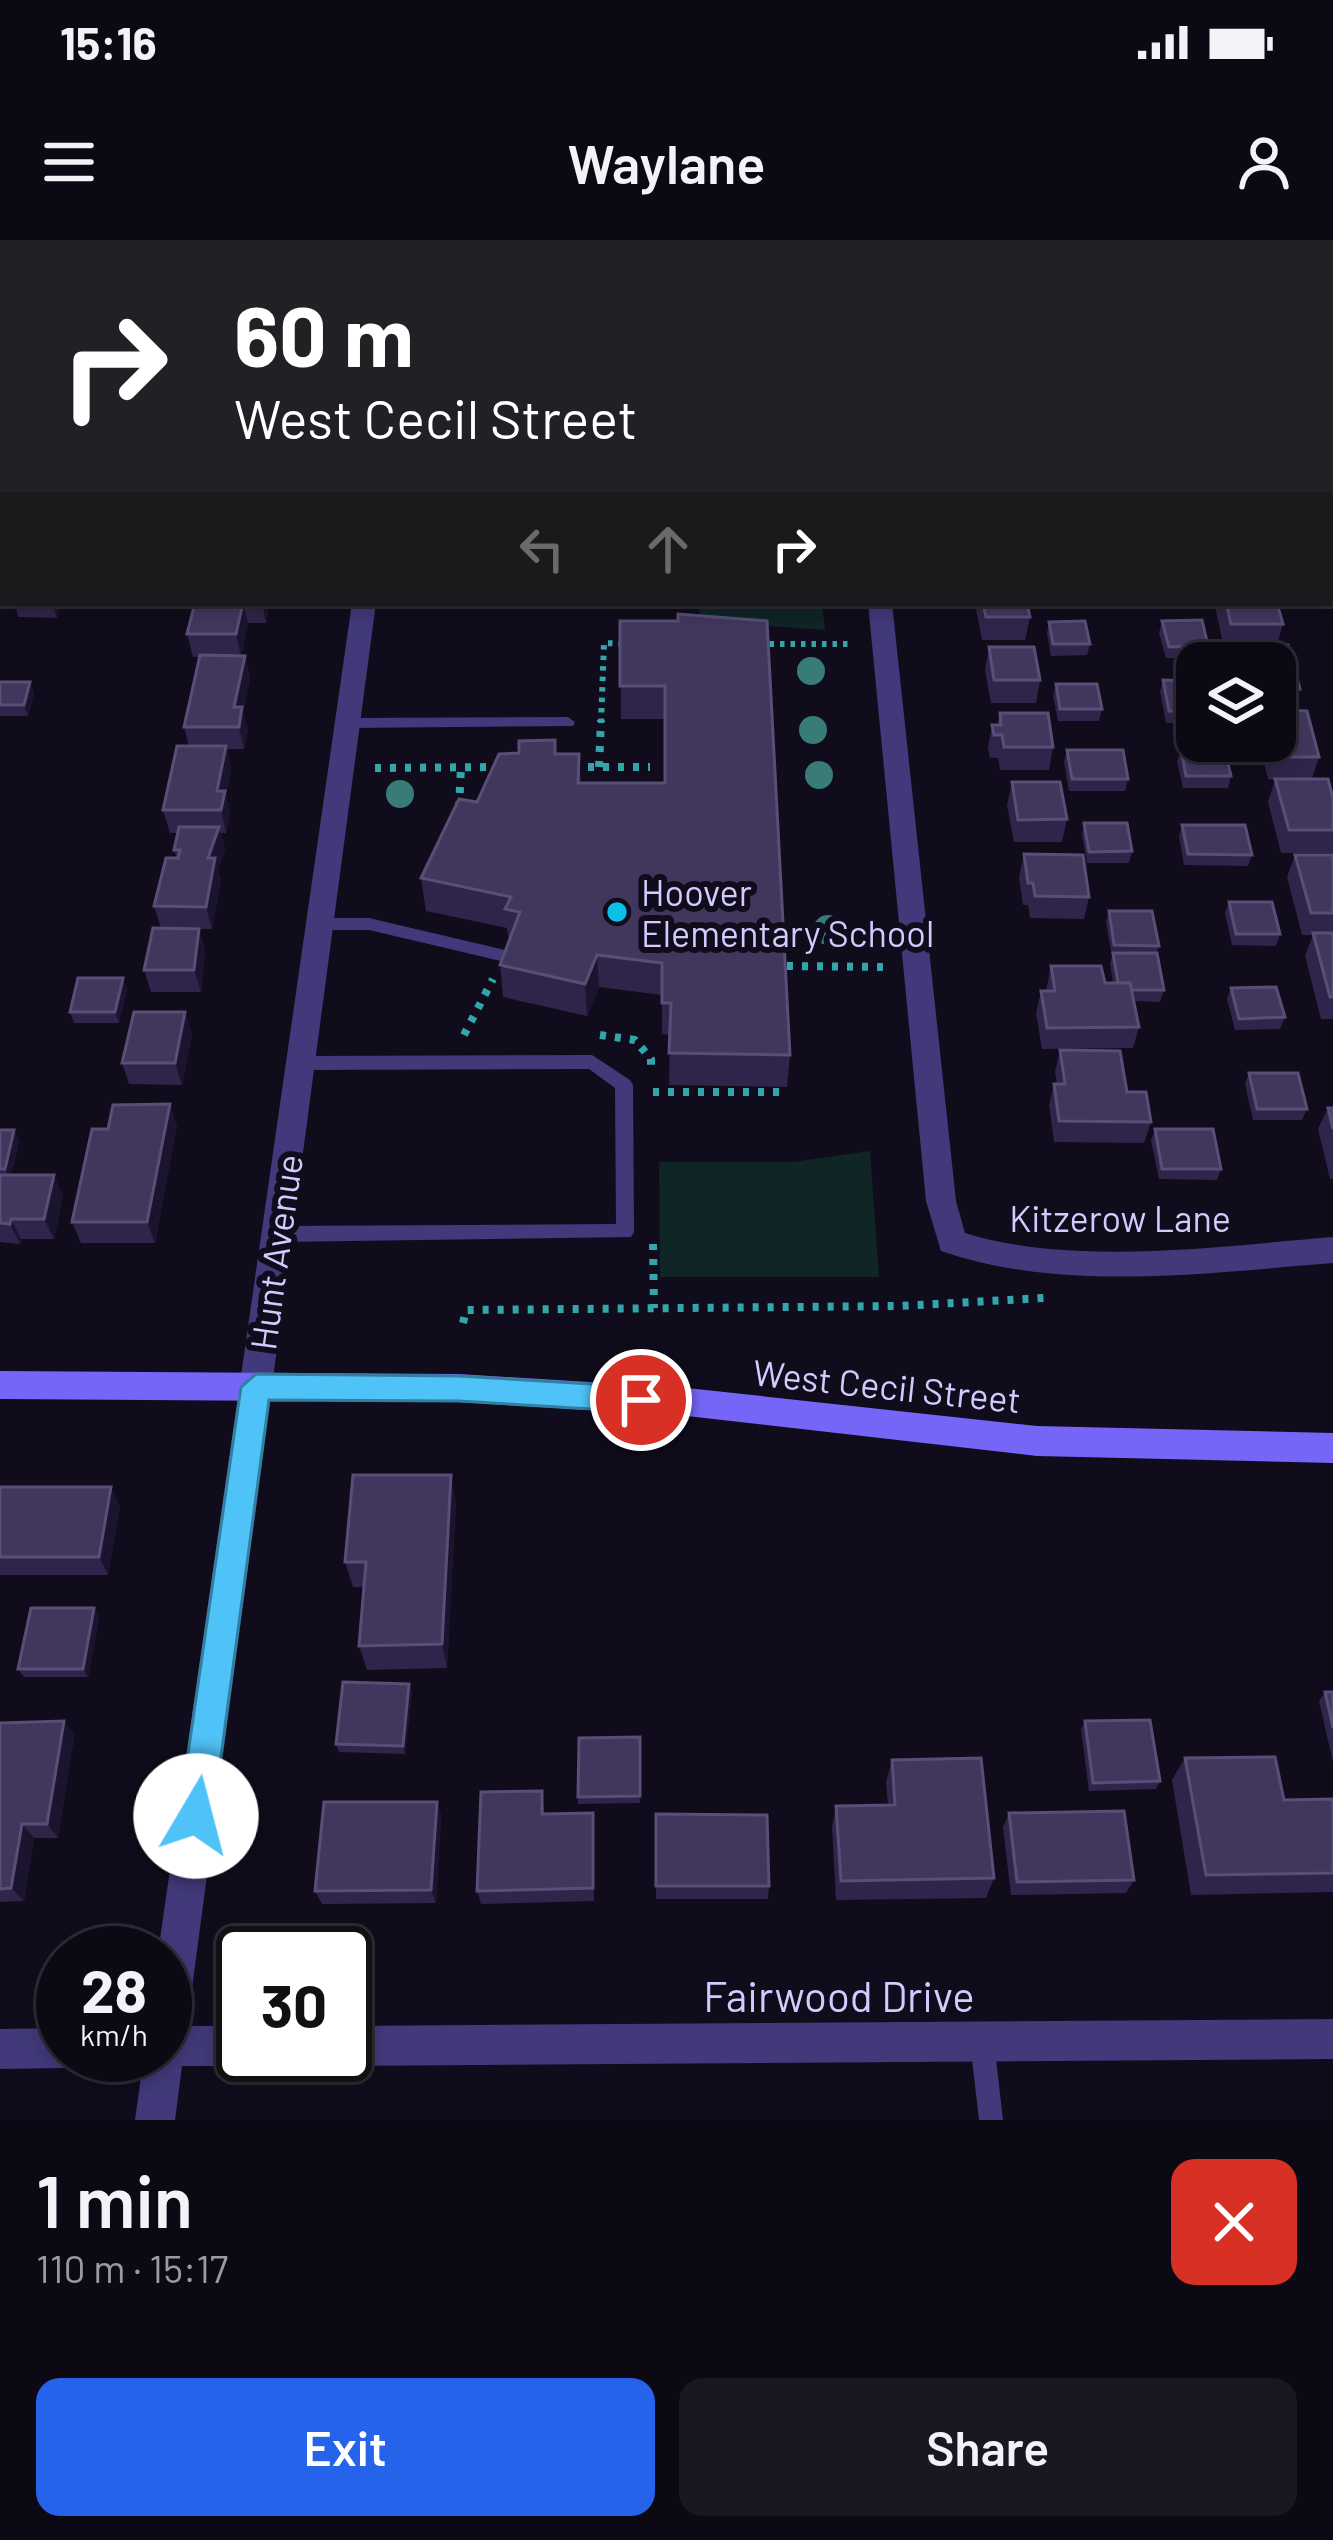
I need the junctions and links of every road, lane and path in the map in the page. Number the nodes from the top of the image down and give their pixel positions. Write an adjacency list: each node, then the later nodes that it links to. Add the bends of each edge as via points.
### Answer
1 (364, 606): 7 (street, Hunt Avenue)
2 (880, 606): 5 (street)
3 (651, 644): 11 (path, via 604,644)
4 (746, 644): 5 (path)
5 (884, 644): 18 (street)
6 (568, 722): 7 (lane)
7 (348, 723): 8 (street, Hunt Avenue)
8 (342, 767): 9 (path); 15 (street, Hunt Avenue)
9 (461, 767): 13 (path, via 505,767); 14 (path)
10 (552, 767): 11 (path)
11 (598, 767): 12 (path)
12 (650, 767)
13 (504, 783)
14 (459, 812)
15 (321, 924): 16 (lane, via 369,924); 23 (street, Hunt Avenue)
16 (505, 956): 20 (path)
17 (787, 966): 18 (path)
18 (917, 968): 29 (street, Kitzerow Lane, via 952,1242 1004,1258)
19 (591, 1035): 24 (path, via 635,1040 646,1049)
20 (464, 1036): 21 (path); 22 (path)
21 (485, 1036)
22 (440, 1037)
23 (302, 1064): 27 (street, Hunt Avenue); 27 (lane, via 592,1062 623,1085 625,1232)
24 (651, 1092): 25 (path); 26 (path)
25 (783, 1092)
26 (652, 1116)
27 (278, 1234): 34 (street, Hunt Avenue)
28 (653, 1236): 31 (path)
29 (1333, 1250)
30 (1065, 1297): 31 (path)
31 (654, 1308): 32 (path, via 466,1310)
32 (463, 1323)
33 (0, 1385): 34 (main road, West Cecil Street)
34 (256, 1387): 35 (main road, West Cecil Street, via 482,1390 687,1402 1037,1441); 36 (street, Hunt Avenue)
35 (1333, 1448)
36 (181, 1926)
37 (1333, 2039): 38 (street, Fairwood Drive)
38 (982, 2042): 39 (street, Fairwood Drive); 44 (lane)
39 (372, 2045)
40 (36, 2048): 41 (street)
41 (0, 2049)
42 (160, 2082): 43 (street, Hunt Avenue)
43 (155, 2120)
44 (991, 2120)

